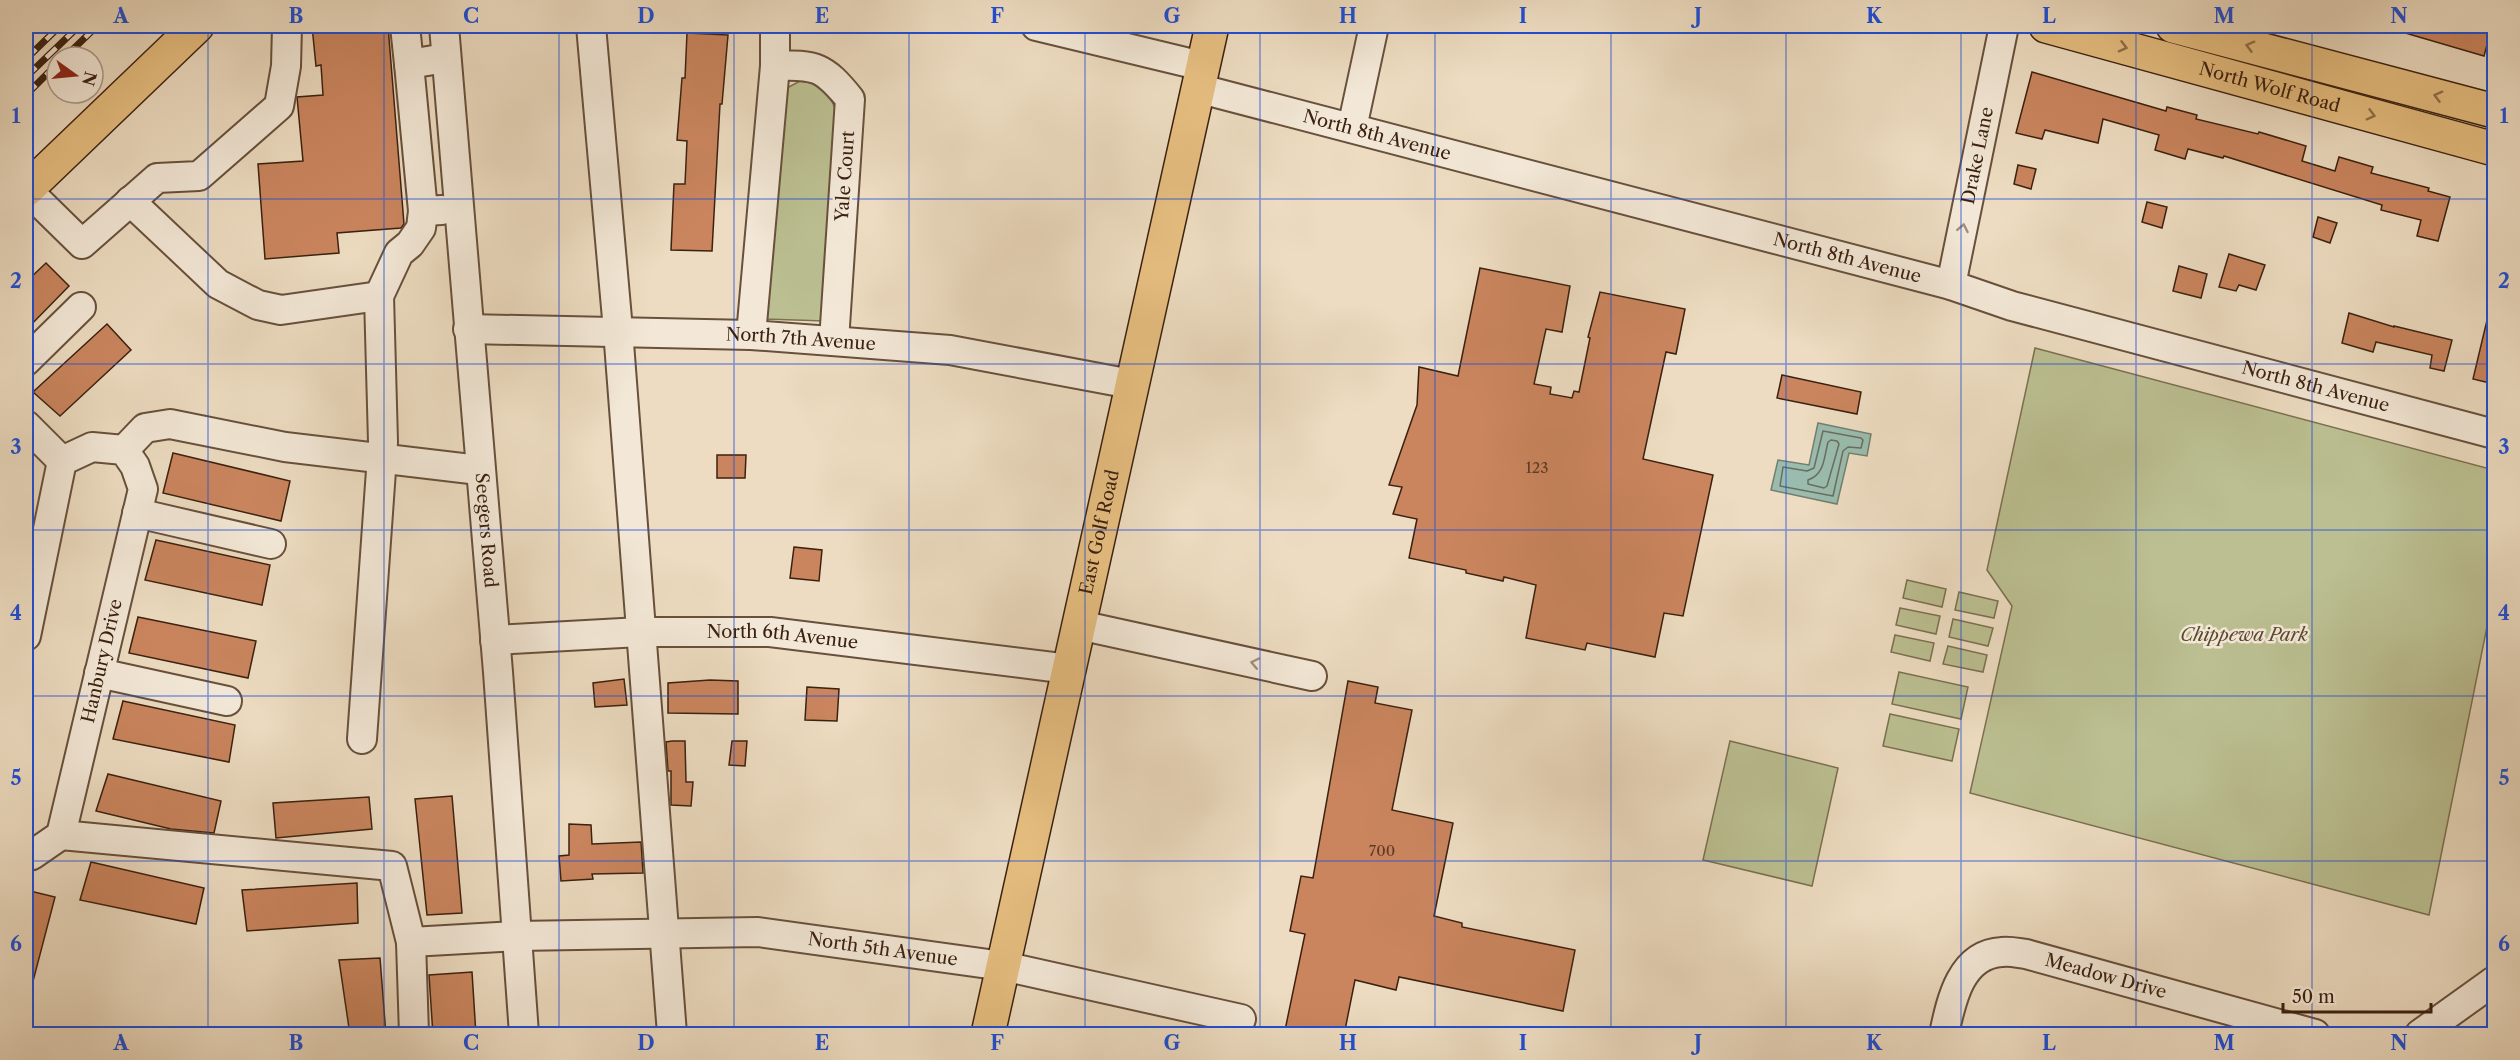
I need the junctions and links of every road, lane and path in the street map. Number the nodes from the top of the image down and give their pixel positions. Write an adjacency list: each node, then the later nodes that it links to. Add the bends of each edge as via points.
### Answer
1 (197, 26): 20 (main road)
2 (286, 26): 21 (street, via 286,66 279,106 199,176 157,178)
3 (405, 26): 14 (street)
4 (444, 26): 13 (street, Seegers Road)
5 (591, 26): 28 (street)
6 (775, 26): 15 (street)
7 (1036, 26): 16 (street, North 8th Avenue)
8 (1374, 26): 18 (street)
9 (2004, 26): 24 (street, Drake Lane, one-way to 9)
10 (2046, 26): 19 (main road, North Wolf Road, one-way to 19)
11 (2173, 26): 17 (main road, North Wolf Road, one-way to 11)
12 (1211, 27): 16 (main road, East Golf Road)
13 (446, 58): 14 (street); 22 (street, Seegers Road)
14 (409, 64): 23 (street)
15 (775, 66): 29 (street); 30 (street, Yale Court, via 804,64 831,76 850,99)
16 (1200, 77): 18 (street, North 8th Avenue); 32 (main road, East Golf Road)
17 (2494, 111)
18 (1352, 128): 24 (street, North 8th Avenue)
19 (2494, 149)
20 (26, 190): 21 (street, via 82,244)
21 (130, 201): 25 (street, via 218,285 258,305 281,310)
22 (459, 209): 23 (street); 27 (street, Seegers Road)
23 (423, 211): 25 (street, via 421,228 399,253)
24 (1951, 285): 34 (street, North 8th Avenue, via 2024,309)
25 (379, 296): 36 (street)
26 (81, 307): 31 (street)
27 (468, 329): 28 (street, North 7th Avenue); 38 (street, Seegers Road)
28 (618, 330): 29 (street, North 7th Avenue); 43 (street)
29 (751, 334): 30 (street, North 7th Avenue)
30 (834, 341): 32 (street, North 7th Avenue, via 950,350)
31 (26, 361)
32 (1131, 384): 41 (main road, East Golf Road)
33 (26, 425): 37 (street)
34 (2494, 434)
35 (124, 450): 36 (street, via 145,428 170,424 285,447); 37 (street, via 92,447); 39 (street, Hanbury Drive, via 143,489)
36 (382, 459): 38 (street); 49 (street)
37 (62, 461): 42 (street)
38 (479, 470): 44 (street, Seegers Road)
39 (137, 513): 40 (street); 46 (street, Hanbury Drive)
40 (271, 544)
41 (1078, 625): 45 (main road, East Golf Road); 47 (street, one-way to 41)
42 (26, 629)
43 (640, 632): 44 (street, North 6th Avenue); 45 (street, North 6th Avenue, via 770,632); 52 (street)
44 (495, 640): 53 (street, Seegers Road)
45 (1069, 669): 55 (main road, East Golf Road)
46 (99, 673): 48 (street); 50 (street, Hanbury Drive)
47 (1312, 676)
48 (227, 701)
49 (362, 739)
50 (61, 835): 51 (street, via 32,855); 54 (street, via 392,866)
51 (26, 852)
52 (663, 933): 53 (street, North 5th Avenue); 55 (street, North 5th Avenue, via 759,932); 60 (street)
53 (518, 936): 54 (street, North 5th Avenue); 59 (street, Seegers Road)
54 (411, 942): 58 (street)
55 (1003, 966): 57 (street, North 5th Avenue); 61 (main road, East Golf Road)
56 (2494, 981): 64 (street)
57 (1241, 1019)
58 (414, 1035)
59 (524, 1035)
60 (672, 1035)
61 (988, 1035)
62 (1944, 1035): 63 (street, Meadow Drive, via 1953,993 1965,972 1982,957 2001,952 2026,954)
63 (2315, 1035)
64 (2420, 1035)

